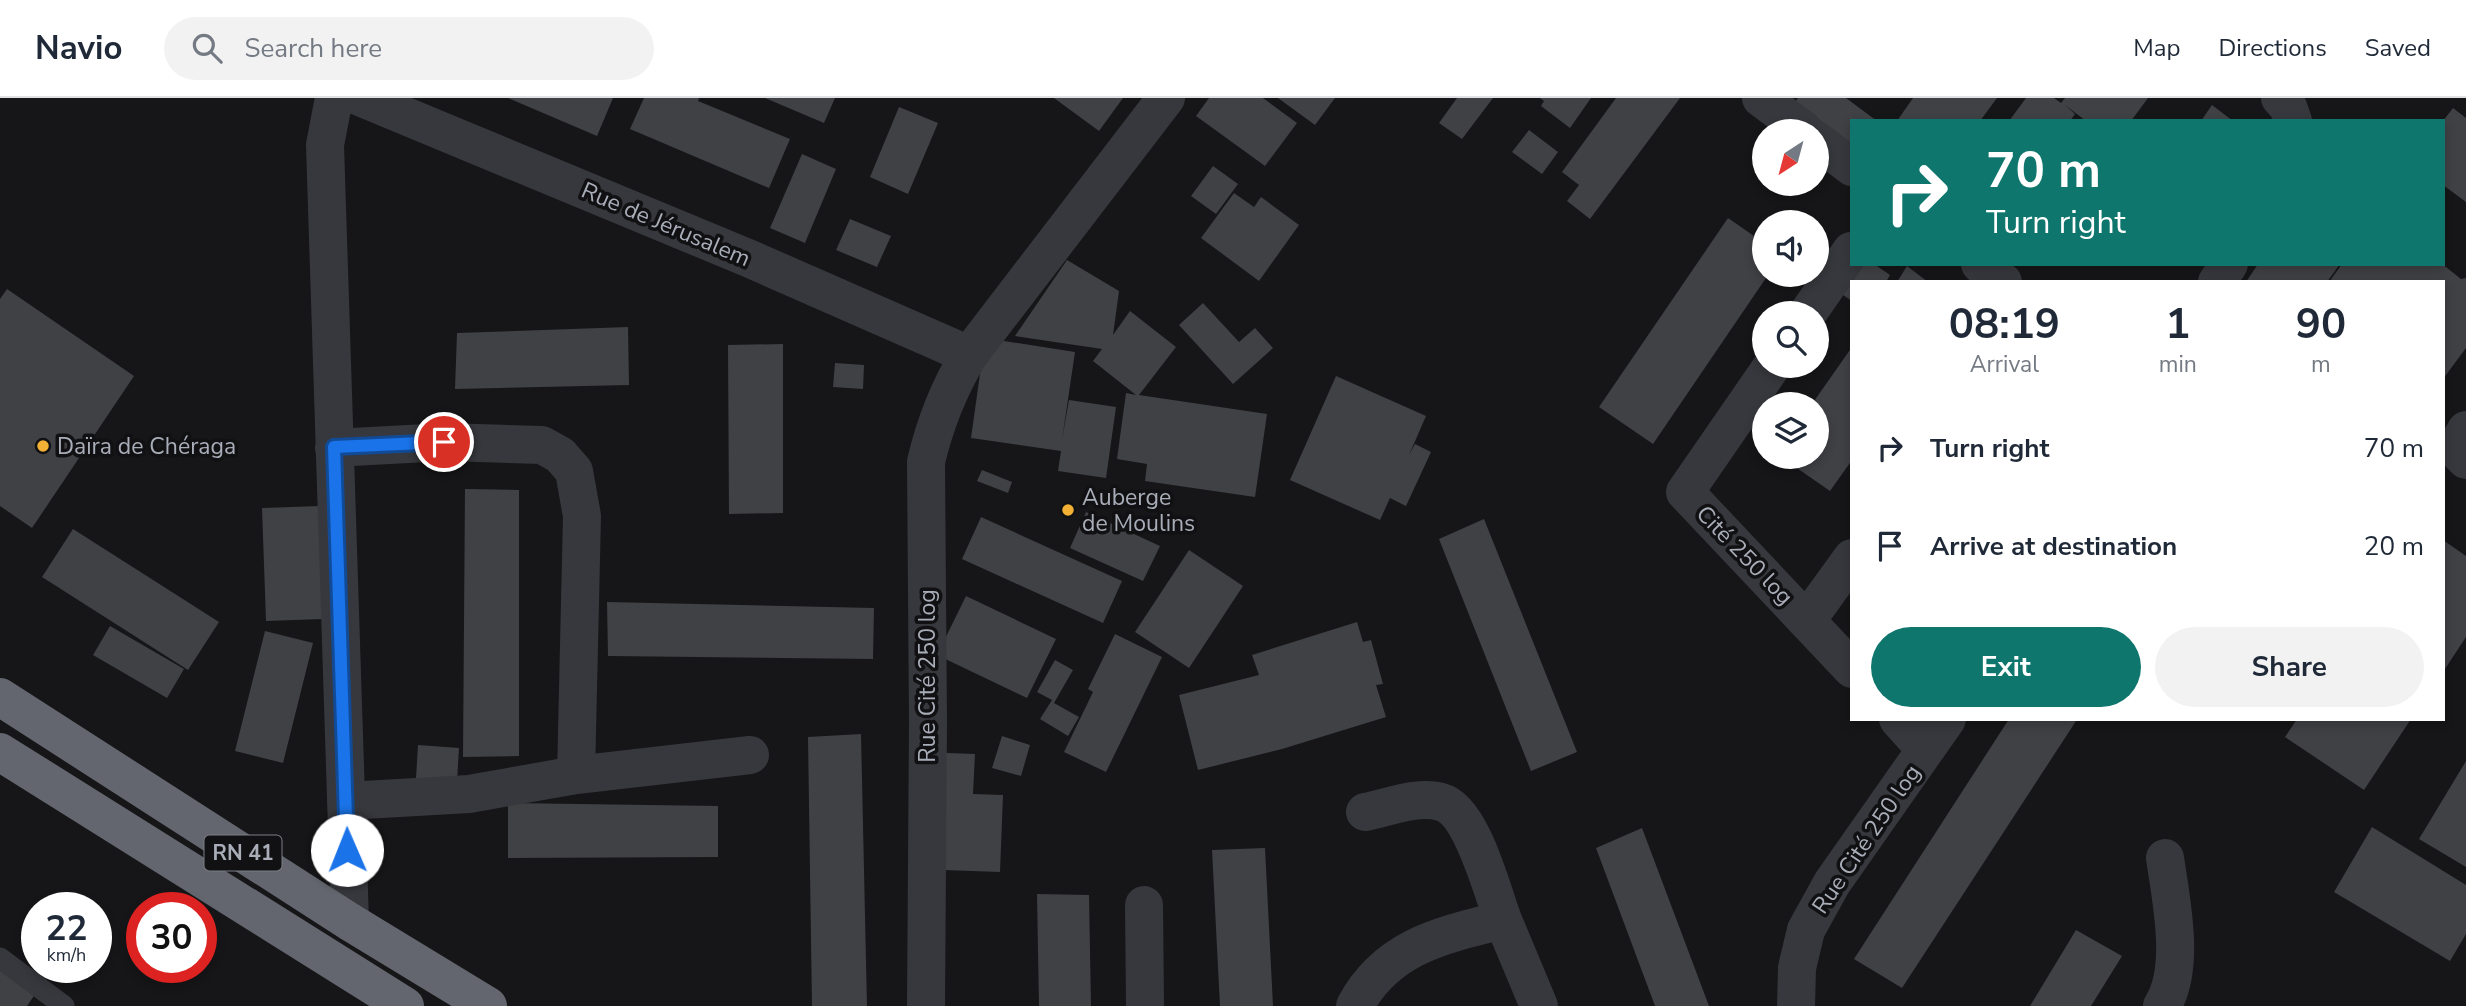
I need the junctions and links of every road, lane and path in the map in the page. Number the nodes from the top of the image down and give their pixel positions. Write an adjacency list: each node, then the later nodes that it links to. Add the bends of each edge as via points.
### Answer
1 (334, 98): 16 (street, via 325,145)
2 (362, 98): 14 (street, Rue de Jérusalem)
3 (1166, 98): 14 (street, Rue Cité 250 log)
4 (1761, 98): 6 (street)
5 (2280, 98): 7 (street)
6 (1789, 119)
7 (2292, 119)
8 (1829, 150): 9 (street)
9 (1850, 166)
10 (1850, 252): 13 (street)
11 (1983, 266): 12 (street)
12 (2000, 280)
13 (1816, 301)
14 (969, 355): 36 (street, Rue Cité 250 log, via 947,392 926,462)
15 (1764, 378): 18 (street, Cité 250 log, via 1685,492)
16 (334, 447): 25 (street, via 444,442 542,445 560,455 573,471 582,516); 26 (street)
17 (1850, 561): 18 (street)
18 (1807, 620): 19 (street, Cité 250 log)
19 (1850, 667)
20 (0, 697): 31 (highway, RN 41)
21 (1903, 721): 22 (street)
22 (1936, 734): 40 (street, Rue Cité 250 log, via 1832,883 1806,930 1797,968)
23 (0, 752): 34 (highway, RN 41)
24 (750, 755): 25 (street)
25 (576, 775): 26 (street, via 470,794)
26 (346, 801): 31 (street)
27 (1365, 812): 30 (street, via 1424,800 1452,807 1468,829)
28 (2165, 858): 41 (street, via 2174,961)
29 (1144, 905): 37 (street)
30 (1503, 920): 38 (street, via 1432,938 1405,953 1382,970); 39 (street)
31 (349, 922): 35 (highway, RN 41)
32 (0, 958): 33 (lane)
33 (64, 1006)
34 (405, 1006)
35 (488, 1006)
36 (926, 1006)
37 (1145, 1006)
38 (1355, 1006)
39 (1539, 1006)
40 (1796, 1006)
41 (2162, 1006)

